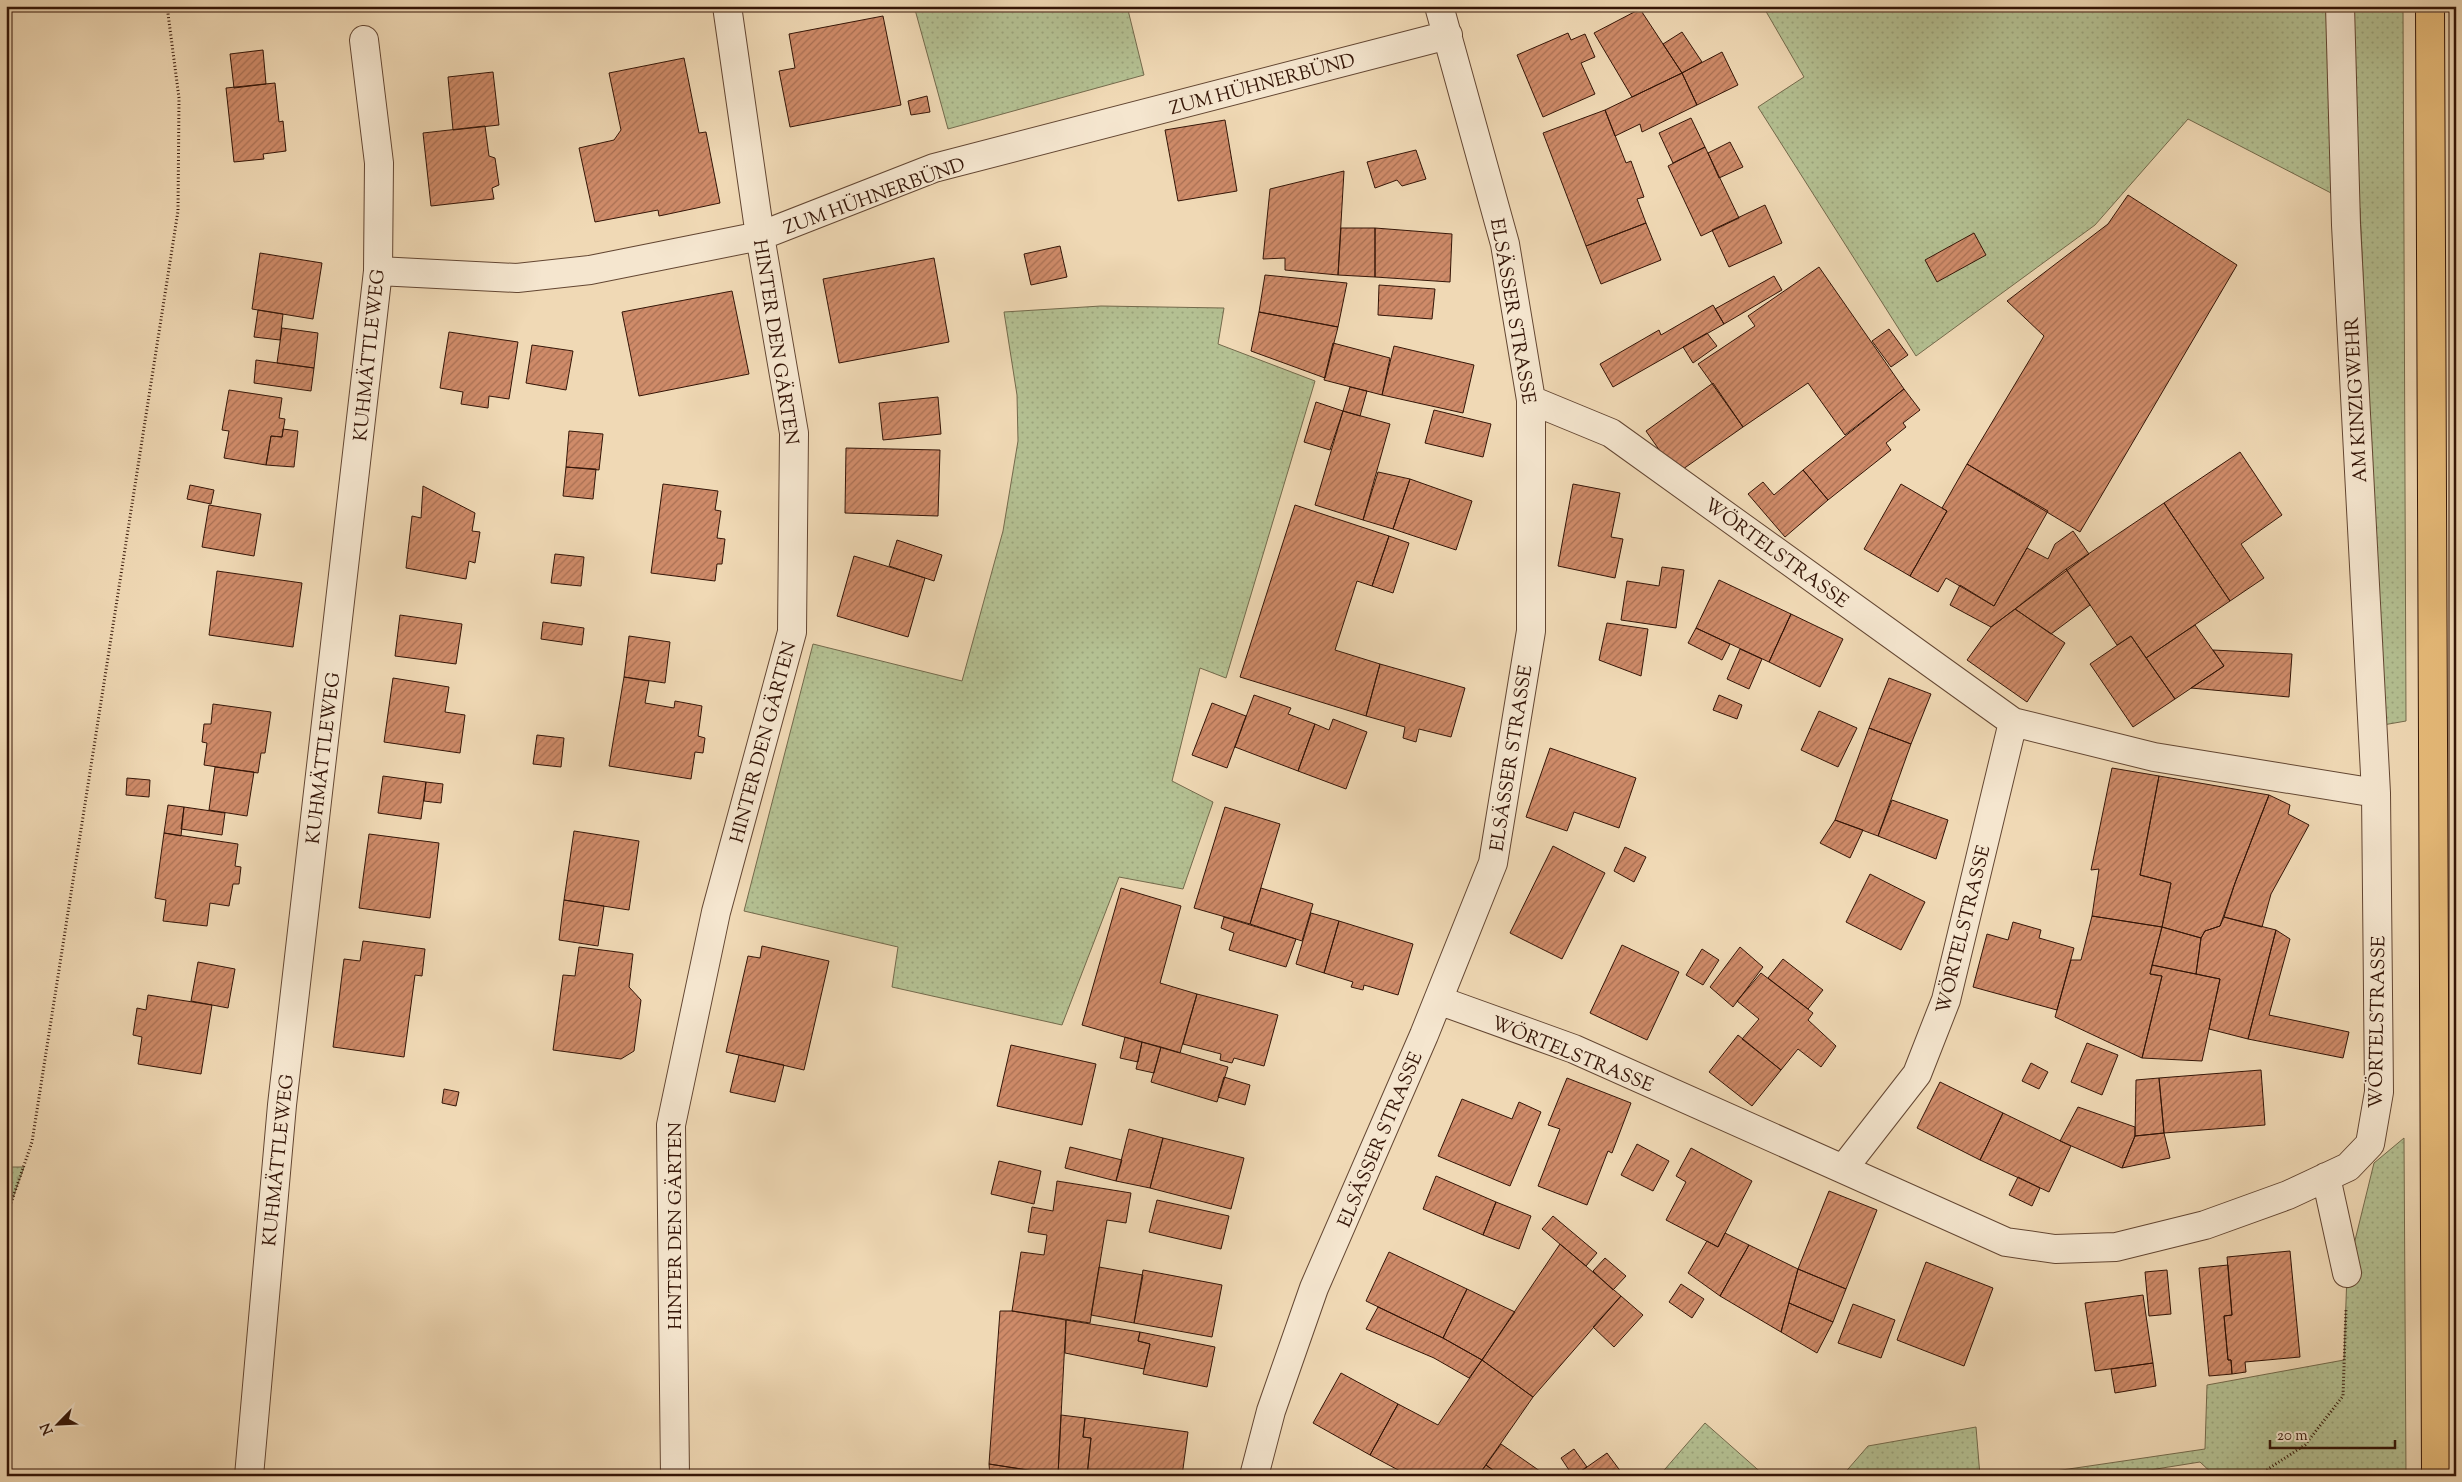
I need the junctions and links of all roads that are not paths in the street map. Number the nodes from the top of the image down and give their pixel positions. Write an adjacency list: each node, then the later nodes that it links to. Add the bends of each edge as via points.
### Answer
1 (727, 6): 7 (street, HINTER DEN GÄRTEN)
2 (1439, 6): 5 (street, ELSÄSSER STRASSE)
3 (2340, 6): 11 (street, AM KINZIGWEHR, via 2346,224)
4 (2430, 6): 19 (highway)
5 (1448, 35): 7 (street, ZUM HÜHNERBÜND, via 934,168); 9 (street, ELSÄSSER STRASSE, via 1505,244)
6 (364, 40): 8 (street, KUHMÄTTLEWEG, via 379,163)
7 (760, 236): 8 (street, ZUM HÜHNERBÜND, via 590,270 517,278); 17 (street, HINTER DEN GÄRTEN, via 794,433 792,632 716,912 672,1125)
8 (378, 271): 16 (street, KUHMÄTTLEWEG, via 282,1105)
9 (1531, 400): 10 (street, WÖRTELSTRASSE, via 1611,433); 12 (street, ELSÄSSER STRASSE, via 1531,631 1493,863)
10 (2013, 722): 11 (street, WÖRTELSTRASSE, via 2154,757); 13 (street, WÖRTELSTRASSE, via 1946,1000 1917,1074)
11 (2376, 793): 14 (street, WÖRTELSTRASSE, via 2379,1092 2370,1144 2348,1167)
12 (1438, 1000): 13 (street, WÖRTELSTRASSE, via 1574,1049); 18 (street, ELSÄSSER STRASSE, via 1314,1288 1271,1412)
13 (1843, 1169): 14 (street, WÖRTELSTRASSE, via 2006,1242 2055,1249 2116,1247 2158,1238 2248,1211)
14 (2326, 1177): 15 (street)
15 (2347, 1273)
16 (249, 1476)
17 (675, 1476)
18 (1254, 1476)
19 (2436, 1476)

